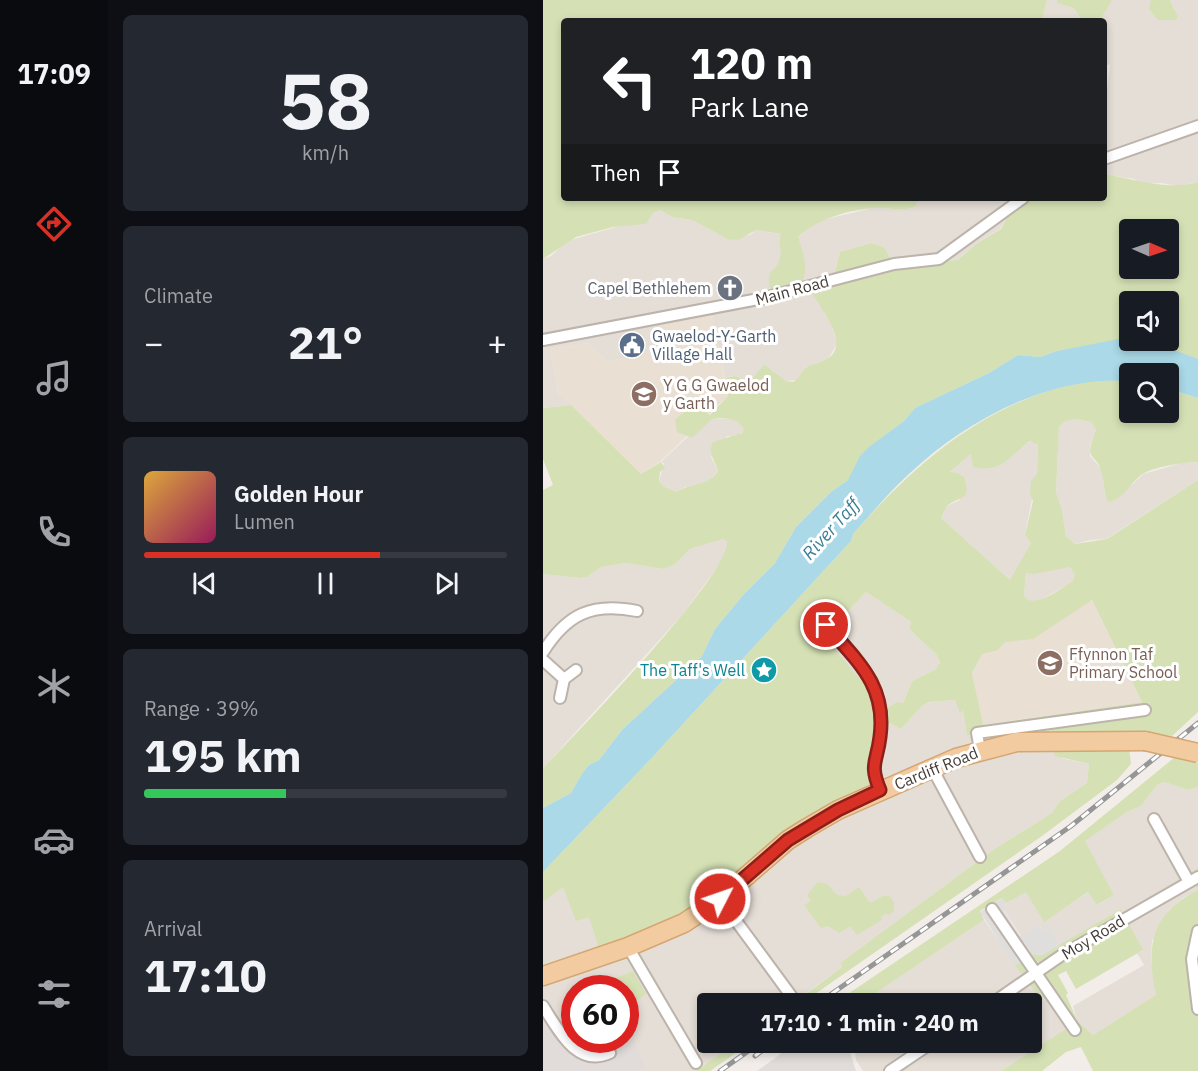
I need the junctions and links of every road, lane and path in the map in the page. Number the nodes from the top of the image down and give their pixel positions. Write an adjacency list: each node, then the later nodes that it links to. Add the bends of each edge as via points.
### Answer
1 (1198, 126): 2 (street)
2 (1107, 158)
3 (1019, 201): 4 (street, Main Road, via 939,259 894,264 764,298)
4 (543, 340)
5 (637, 611): 7 (street, via 612,607 583,613 562,626)
6 (826, 625): 16 (street, via 877,691 881,725 872,766)
7 (543, 652)
8 (543, 660): 10 (street)
9 (576, 670): 10 (street)
10 (564, 679): 11 (street)
11 (559, 698)
12 (1146, 710): 13 (street, via 977,733)
13 (980, 750): 14 (main road, Cardiff Road, bridge, via 1040,740 1145,741); 15 (main road, Cardiff Road)
14 (1198, 753)
15 (932, 768): 16 (main road, Cardiff Road); 18 (street)
16 (880, 790): 20 (main road, Cardiff Road, via 788,840)
17 (1154, 819): 19 (street)
18 (980, 857)
19 (1194, 880): 24 (street, Moy Road)
20 (720, 899): 23 (main road, Cardiff Road, via 684,923); 26 (street)
21 (992, 909): 24 (street)
22 (1198, 931): 29 (street, via 1193,945)
23 (628, 947): 25 (main road, Cardiff Road); 35 (street)
24 (1037, 971): 27 (street, Moy Road); 30 (street)
25 (543, 976)
26 (788, 993)
27 (1006, 993)
28 (543, 1006): 31 (street)
29 (1198, 1006)
30 (1075, 1030)
31 (561, 1033)
32 (580, 1053): 33 (street, via 599,1058)
33 (610, 1053)
34 (917, 1053): 36 (street)
35 (696, 1063)
36 (890, 1071)

